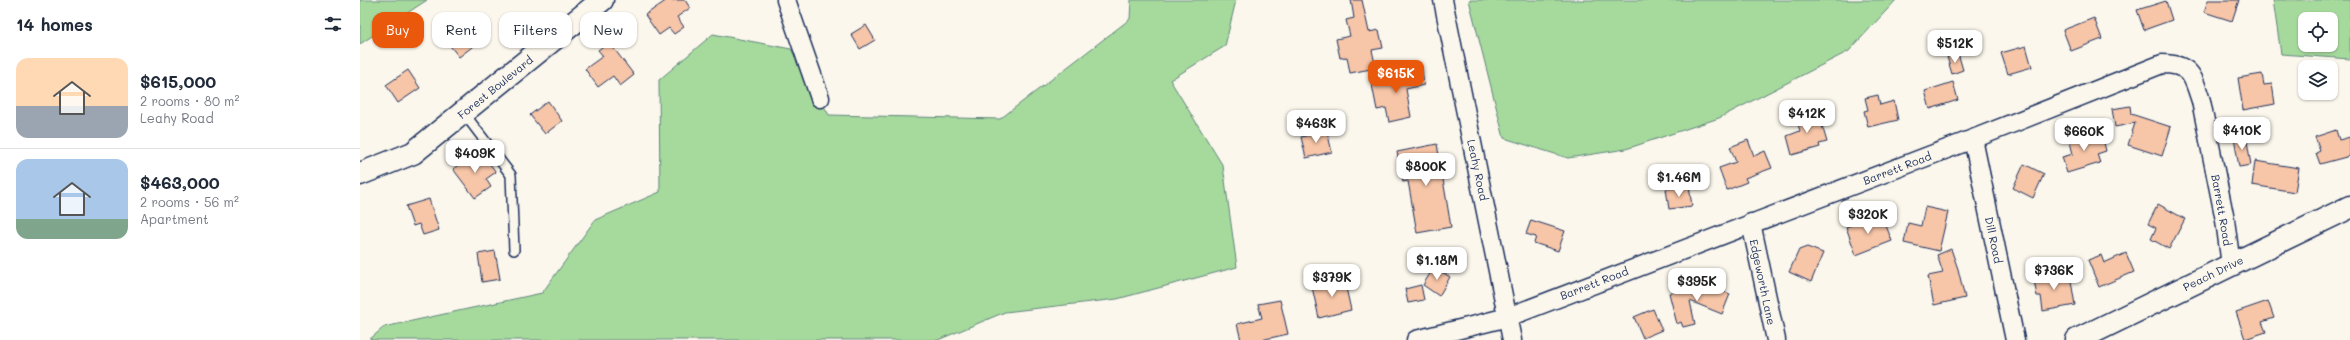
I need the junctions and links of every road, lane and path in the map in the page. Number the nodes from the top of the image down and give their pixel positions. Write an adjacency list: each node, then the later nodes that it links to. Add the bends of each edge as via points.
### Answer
1 (602, 0): 5 (main road, Forest Boulevard)
2 (786, 0): 4 (street)
3 (1443, 0): 12 (street, Leahy Road)
4 (820, 98)
5 (463, 112): 7 (main road, Forest Boulevard, via 413,153); 10 (lane, via 511,175)
6 (1973, 139): 9 (street, Barrett Road); 11 (street, Barrett Road, via 2162,64 2178,64 2187,70 2195,83 2200,101 2225,220); 16 (street, Dill Road)
7 (360, 174)
8 (2350, 207): 11 (main road, Peach Drive)
9 (1751, 224): 12 (street, Barrett Road); 15 (street, Edgeworth Lane)
10 (514, 250)
11 (2231, 265): 17 (main road, Peach Drive)
12 (1508, 317): 13 (street, Barrett Road); 14 (street, Leahy Road)
13 (1416, 340)
14 (1512, 340)
15 (1776, 340)
16 (2015, 340)
17 (2077, 340)

